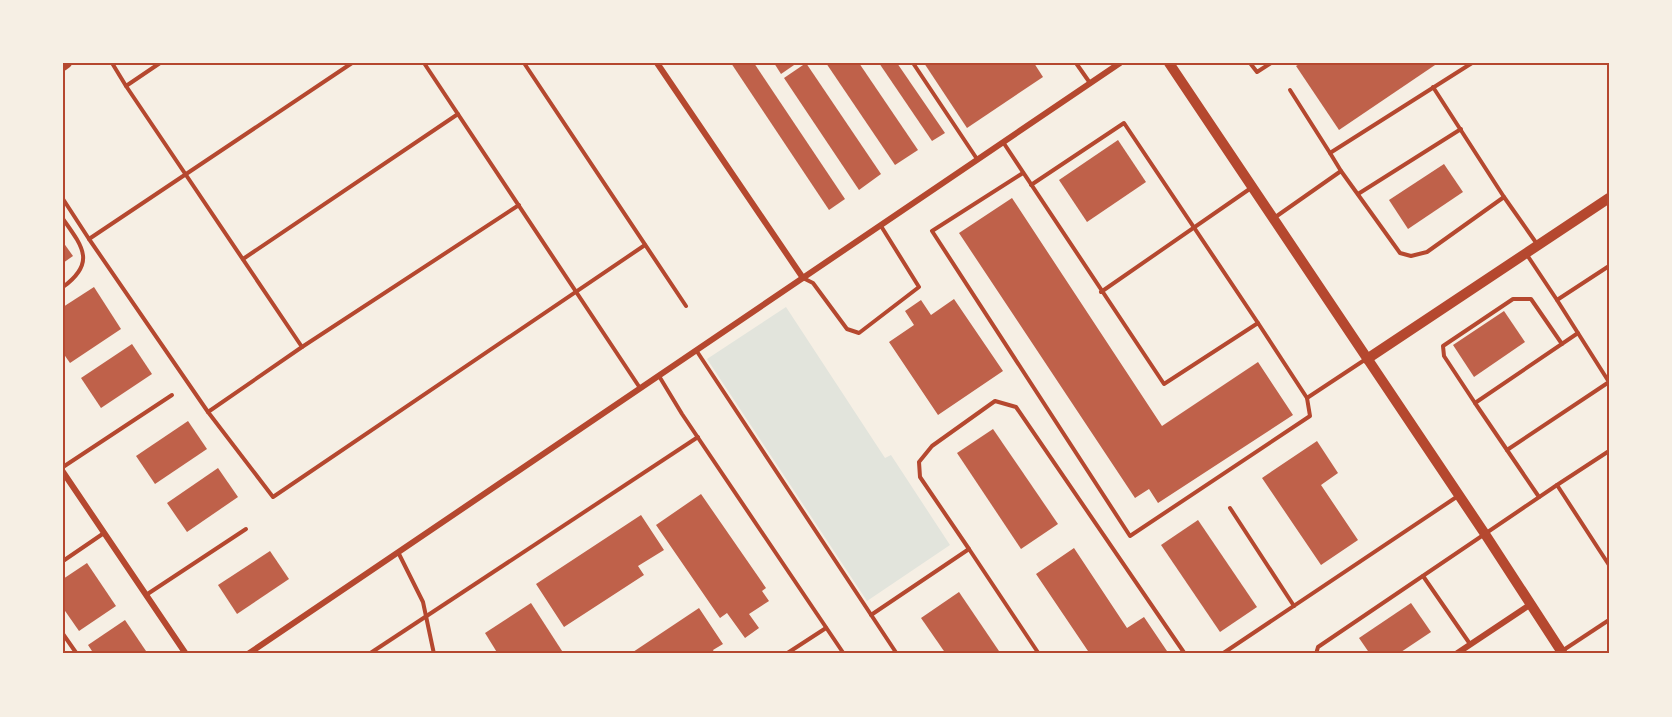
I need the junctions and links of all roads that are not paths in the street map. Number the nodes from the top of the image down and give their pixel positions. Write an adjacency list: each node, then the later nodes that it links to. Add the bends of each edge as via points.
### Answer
1 (67, 63): 15 (main road)
2 (112, 63): 17 (lane)
3 (160, 63): 17 (lane)
4 (352, 63): 27 (lane)
5 (424, 63): 20 (lane)
6 (524, 63): 40 (lane)
7 (657, 63): 45 (street)
8 (913, 63): 24 (lane)
9 (1076, 63): 16 (lane)
10 (1120, 63): 16 (street)
11 (1169, 63): 29 (main road)
12 (1250, 63): 13 (lane, via 1257,72)
13 (1271, 63)
14 (1472, 63): 18 (lane)
15 (63, 66)
16 (1090, 83): 22 (street)
17 (126, 86): 27 (lane)
18 (1433, 87): 21 (lane); 23 (lane)
19 (1290, 90): 23 (lane)
20 (458, 114): 34 (lane); 43 (lane)
21 (1461, 129): 30 (lane); 31 (lane)
22 (1003, 142): 24 (street); 26 (lane)
23 (1330, 153): 25 (lane)
24 (977, 159): 37 (street)
25 (1341, 171): 30 (lane); 36 (lane)
26 (1023, 172): 28 (lane); 60 (lane, via 932,231 1130,536 1310,416)
27 (186, 175): 39 (lane); 43 (lane)
28 (1031, 185): 38 (lane, via 1124,123); 48 (lane)
29 (1252, 188): 36 (main road); 38 (lane)
30 (1358, 194): 31 (lane, via 1400,253 1411,256 1427,252)
31 (1504, 197): 41 (lane)
32 (1609, 198): 41 (main road)
33 (63, 199): 39 (lane)
34 (519, 205): 47 (lane); 54 (lane)
35 (63, 219): 46 (lane, via 85,258 75,279)
36 (1273, 219): 56 (main road)
37 (881, 225): 45 (street); 45 (lane, via 919,286 859,333 847,329 813,283)
38 (1195, 228): 48 (lane); 51 (lane)
39 (90, 239): 62 (lane)
40 (645, 245): 47 (lane); 50 (lane)
41 (1538, 245): 42 (main road)
42 (1526, 252): 49 (lane); 56 (main road)
43 (243, 260): 54 (lane)
44 (1609, 266): 49 (lane)
45 (803, 278): 55 (street)
46 (63, 287)
47 (576, 292): 58 (lane); 62 (lane, via 273,497)
48 (1101, 292): 51 (lane, via 1164,384)
49 (1557, 300): 52 (lane)
50 (686, 306)
51 (1257, 323): 60 (lane)
52 (1578, 333): 53 (lane); 64 (lane, via 1609,382)
53 (1562, 344): 61 (lane); 61 (lane, via 1532,299 1513,299 1443,346 1444,356)
54 (302, 347): 62 (lane)
55 (696, 350): 57 (street); 83 (lane)
56 (1367, 359): 60 (lane); 69 (main road)
57 (659, 376): 58 (street); 63 (lane)
58 (640, 388): 76 (street)
59 (172, 395): 66 (lane)
60 (1307, 398)
61 (1475, 403): 64 (lane)
62 (208, 412)
63 (698, 437): 84 (lane); 86 (lane)
64 (1507, 450): 70 (lane)
65 (1609, 451): 68 (lane)
66 (63, 467)
67 (63, 472): 73 (street)
68 (1557, 485): 70 (lane); 78 (lane)
69 (1459, 495): 74 (main road); 82 (lane)
70 (1539, 497): 74 (lane)
71 (1230, 508): 82 (lane)
72 (246, 529): 80 (lane)
73 (104, 533): 77 (lane); 80 (street)
74 (1485, 534): 79 (lane); 81 (main road)
75 (969, 549): 83 (lane); 98 (lane); 99 (lane, via 920,477 919,462 932,446 995,400 1017,407)
76 (398, 552): 84 (lane); 92 (street)
77 (63, 561)
78 (1609, 565)
79 (1423, 576): 88 (lane); 101 (lane, via 1318,647)
80 (146, 595): 91 (street)
81 (1532, 604): 88 (street); 89 (main road)
82 (1294, 606): 100 (lane)
83 (871, 615): 97 (lane)
84 (426, 616): 93 (lane); 94 (lane)
85 (1609, 620): 89 (lane)
86 (826, 628): 95 (lane); 96 (lane)
87 (63, 634): 90 (lane)
88 (1470, 644): 102 (street)
89 (1562, 653)
90 (76, 654)
91 (186, 654)
92 (248, 654)
93 (369, 654)
94 (434, 654)
95 (786, 654)
96 (844, 654)
97 (897, 654)
98 (1038, 654)
99 (1185, 654)
100 (1222, 654)
101 (1316, 654)
102 (1456, 654)

